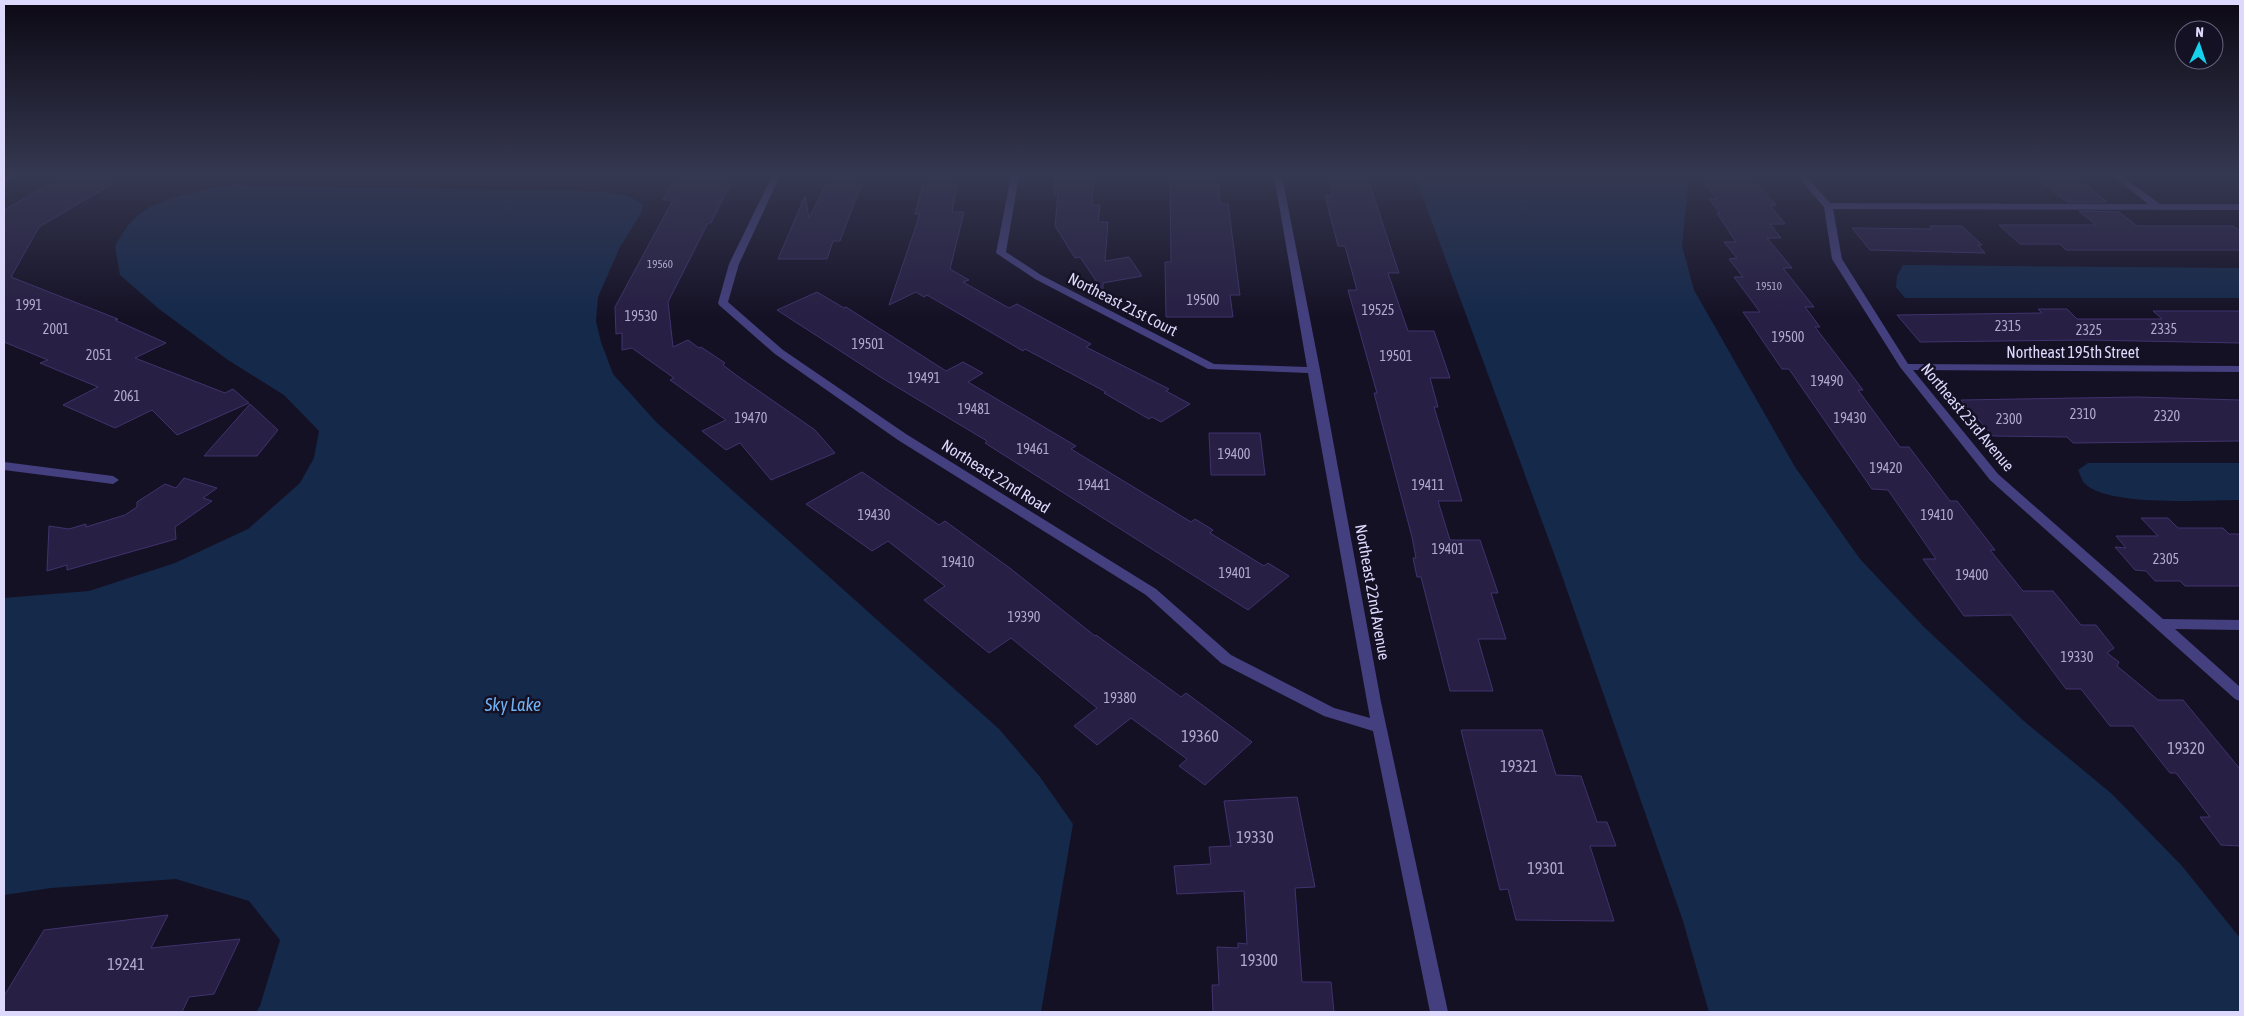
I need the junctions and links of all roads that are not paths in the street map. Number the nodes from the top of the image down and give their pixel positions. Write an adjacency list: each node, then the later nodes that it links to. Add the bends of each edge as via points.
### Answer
1 (753, 223): 13 (street, Northeast 22nd Road, via 734,264 723,303 779,352 902,437 1151,592 1226,659 1329,712)
2 (1006, 223): 7 (street, Northeast 21st Court, via 1001,253 1118,320 1212,366)
3 (1287, 223): 7 (street, Northeast 22nd Avenue)
4 (1831, 223): 5 (street, Northeast 23rd Avenue, via 1837,259)
5 (1905, 367): 6 (street, Northeast 195th Street); 10 (street, Northeast 23rd Avenue, via 1994,477)
6 (2240, 369)
7 (1315, 370): 13 (street, Northeast 22nd Avenue)
8 (4, 466): 9 (street)
9 (113, 480)
10 (2158, 624): 11 (street); 12 (street, Northeast 23rd Avenue)
11 (2240, 625)
12 (2240, 695)
13 (1379, 727): 14 (street, Northeast 22nd Avenue)
14 (1438, 1012)

